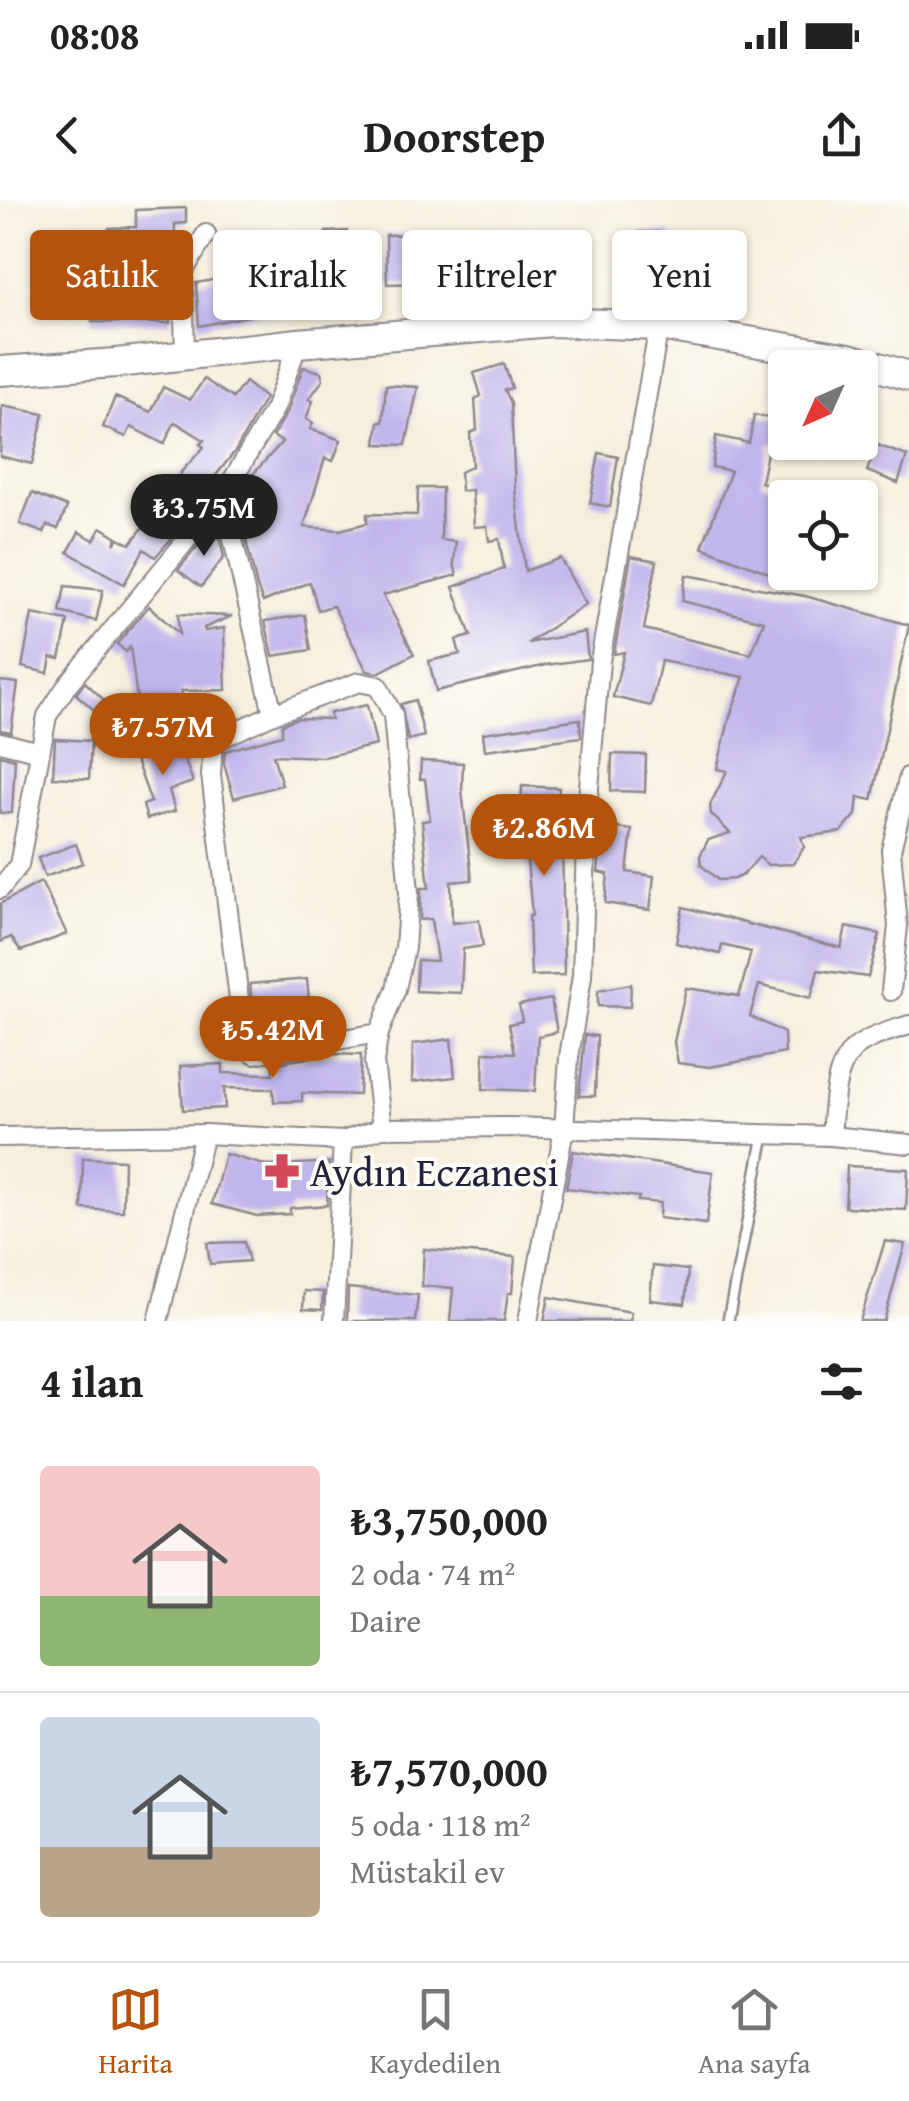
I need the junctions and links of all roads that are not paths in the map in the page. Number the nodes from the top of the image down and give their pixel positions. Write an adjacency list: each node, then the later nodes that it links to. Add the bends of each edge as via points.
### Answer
1 (206, 234): 4 (street, via 183,272)
2 (659, 326): 3 (main road, via 552,322); 6 (main road, via 849,358); 17 (street, via 593,713 582,976)
3 (298, 343): 4 (main road); 7 (street, via 275,408)
4 (185, 355): 5 (main road)
5 (0, 371)
6 (909, 376)
7 (223, 496): 8 (street); 10 (street, via 68,684 47,716)
8 (273, 714): 15 (street, via 359,682 378,686 393,715 409,892 396,989); 15 (street, via 212,742 245,1048 255,1054)
9 (0, 742): 10 (street)
10 (40, 752): 12 (street, via 26,843)
11 (909, 776): 13 (street, via 891,850 898,926)
12 (0, 888)
13 (891, 991)
14 (909, 1025): 20 (street, via 852,1051 836,1082)
15 (378, 1033): 16 (street, via 374,1062)
16 (382, 1128): 17 (street); 22 (street)
17 (564, 1129): 19 (street); 26 (street)
18 (204, 1134): 21 (street); 22 (street); 24 (street)
19 (764, 1135): 20 (street); 27 (lane)
20 (830, 1136): 23 (street)
21 (0, 1138)
22 (343, 1142): 25 (street)
23 (909, 1144)
24 (158, 1321)
25 (334, 1321)
26 (528, 1321)
27 (728, 1321)

